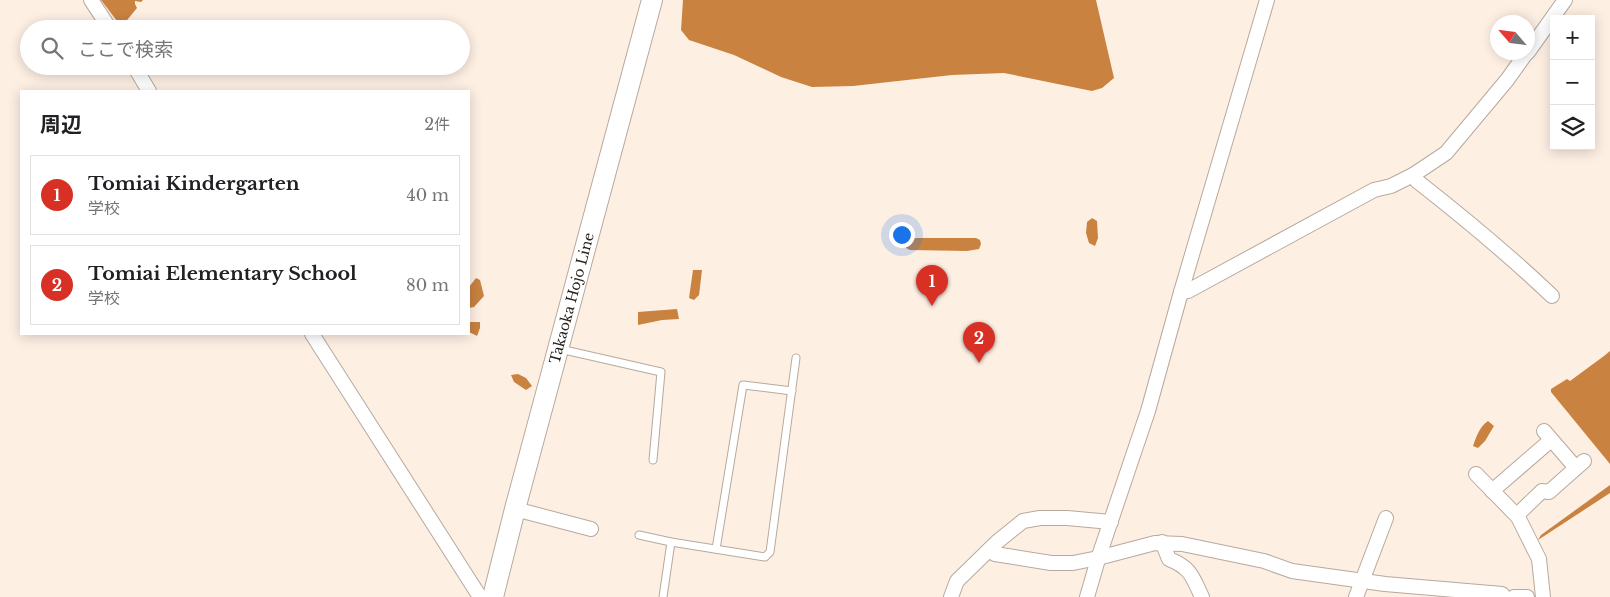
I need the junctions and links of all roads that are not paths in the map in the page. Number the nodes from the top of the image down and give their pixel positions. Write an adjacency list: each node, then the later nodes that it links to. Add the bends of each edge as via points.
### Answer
1 (91, 0): 5 (street)
2 (652, 0): 14 (main road, Takaoka Hojo Line)
3 (1266, 0): 11 (street)
4 (1565, 0): 6 (street)
5 (104, 20)
6 (1535, 41)
7 (1521, 60): 10 (street, via 1446,154)
8 (140, 75): 9 (street)
9 (149, 90)
10 (1413, 175): 11 (street, via 1374,190); 12 (street, via 1416,181 1459,213)
11 (1181, 292): 23 (street, via 1148,411)
12 (1552, 296)
13 (313, 335): 32 (street)
14 (558, 349): 17 (lane, via 662,372); 20 (main road, Takaoka Hojo Line)
15 (796, 358): 16 (lane)
16 (792, 391): 28 (lane, via 743,385); 28 (lane, via 770,552 765,556)
17 (653, 460)
18 (1476, 474): 19 (street)
19 (1492, 491): 21 (street); 21 (street, via 1547,436 1580,464 1549,492 1542,491)
20 (515, 509): 24 (street); 33 (main road, Takaoka Hojo Line)
21 (1517, 515): 42 (street, via 1539,559)
22 (1386, 518): 31 (street)
23 (1111, 522): 29 (street, via 1067,518 1023,521); 30 (street)
24 (591, 528)
25 (639, 535): 26 (lane)
26 (671, 542): 28 (lane); 34 (lane)
27 (1162, 542): 30 (street); 31 (street, via 1264,561 1292,571); 37 (street, via 1169,559 1190,573)
28 (716, 549)
29 (989, 550): 30 (street, via 995,554 1051,563); 35 (street, via 957,581)
30 (1098, 558): 36 (street)
31 (1362, 581): 38 (street); 39 (street, via 1502,594)
32 (480, 597)
33 (494, 597)
34 (663, 597)
35 (951, 597)
36 (1087, 597)
37 (1202, 597)
38 (1356, 597)
39 (1504, 597)
40 (1514, 597): 41 (street)
41 (1526, 597)
42 (1543, 597)

